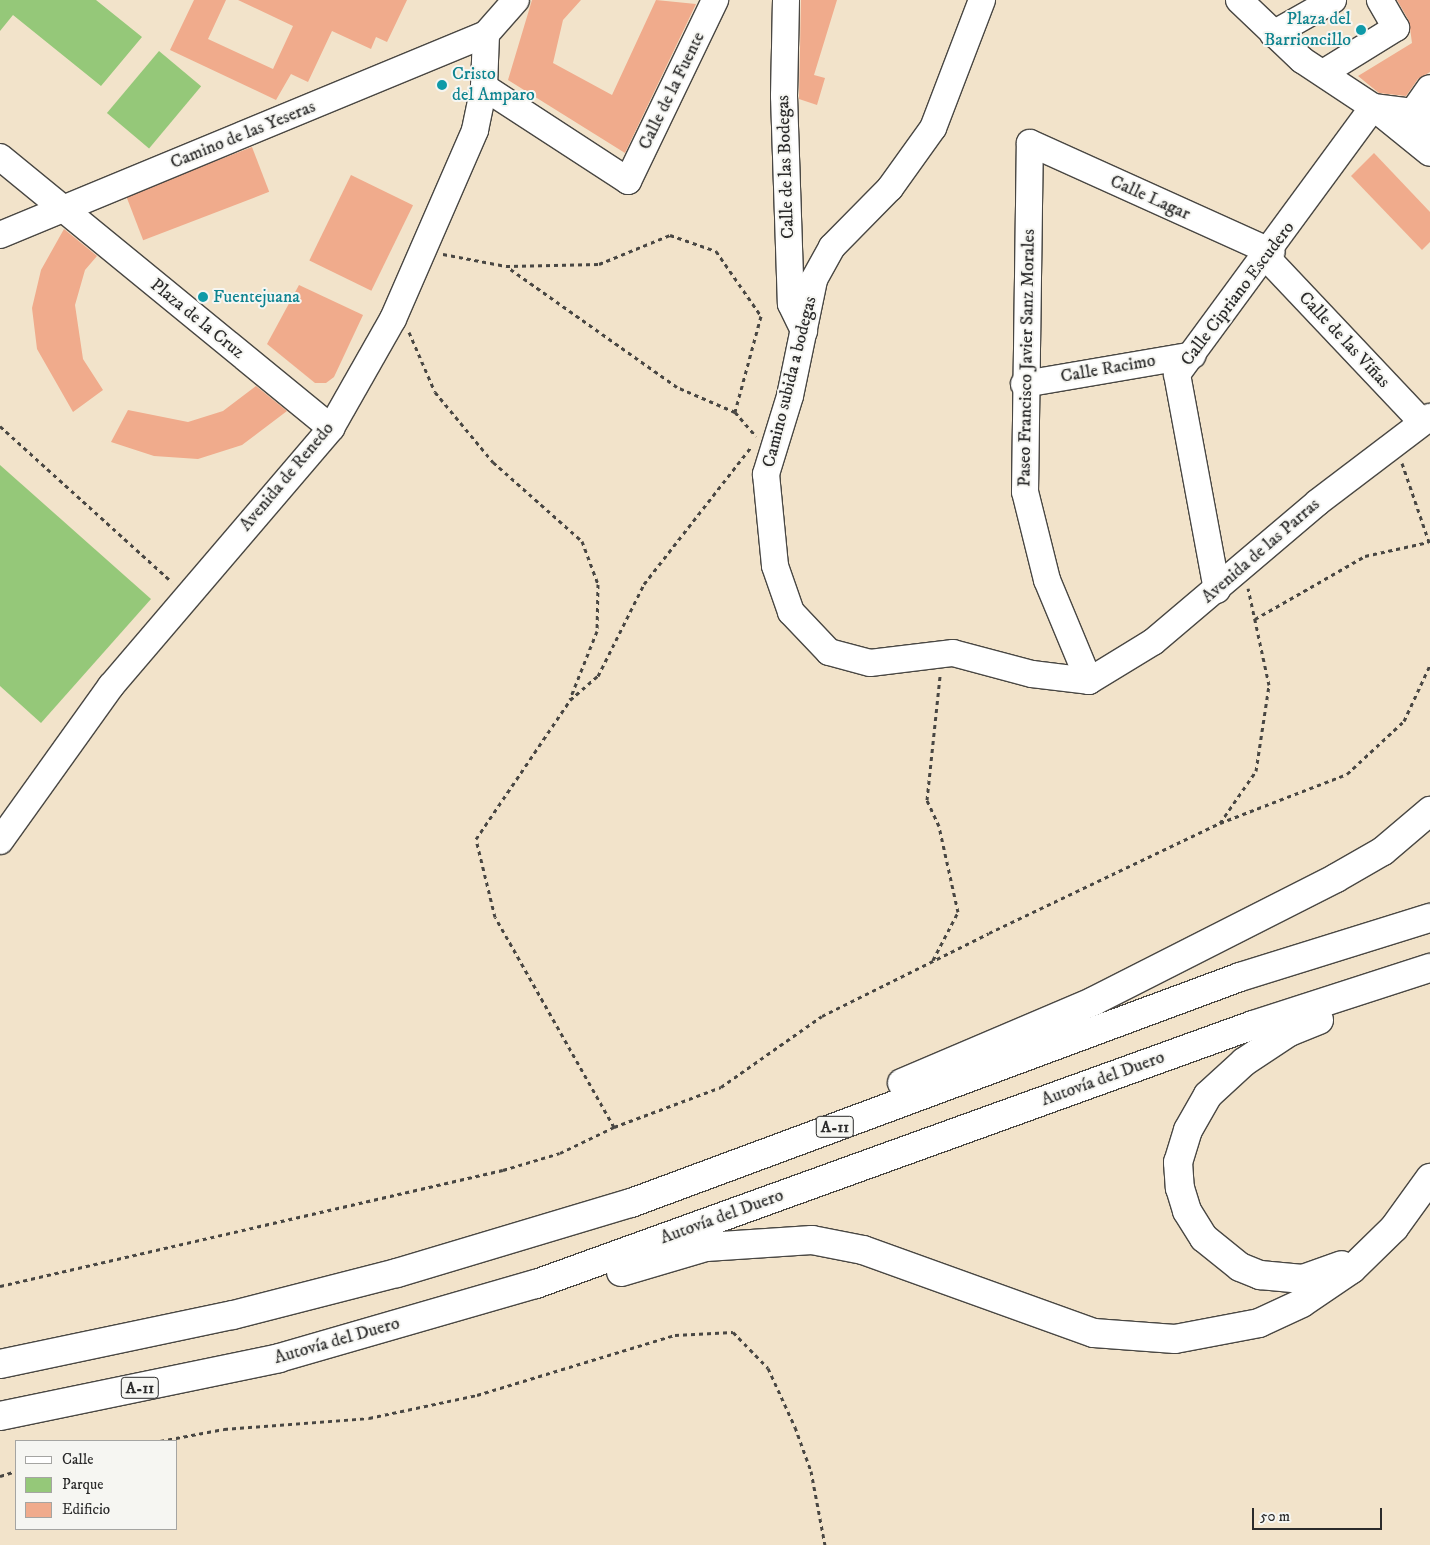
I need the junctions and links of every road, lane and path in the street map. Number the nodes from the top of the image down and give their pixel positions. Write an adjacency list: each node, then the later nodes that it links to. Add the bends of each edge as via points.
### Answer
1 (715, 0): 11 (street, Calle de la Fuente, via 628,181)
2 (786, 0): 24 (street, Calle de las Bodegas, via 784,96 791,304)
3 (982, 0): 24 (street, Camino subida a bodegas, via 933,128 890,188 821,263)
4 (1239, 0): 9 (street)
5 (1333, 0): 9 (street)
6 (1380, 0): 10 (street, via 1396,28)
7 (504, 4): 8 (street)
8 (486, 34): 11 (street, Avenida de Renedo); 18 (street, Camino de las Yeseras)
9 (1273, 34): 10 (street)
10 (1323, 74): 13 (street)
11 (484, 88): 20 (street, Avenida de Renedo, via 475,130)
12 (1430, 88): 14 (street)
13 (1373, 107): 14 (street); 16 (street); 21 (street, Calle Cipriano Escudero)
14 (1422, 119)
15 (1030, 143): 21 (street, Calle Lagar); 26 (street, Paseo Francisco Javier Sanz Morales)
16 (1430, 153)
17 (0, 157): 18 (street, Plaza de la Cruz)
18 (66, 208): 19 (street, Camino de las Yeseras); 30 (street, Plaza de la Cruz)
19 (0, 235)
20 (423, 250): 22 (path); 23 (street, Avenida de Renedo)
21 (1268, 255): 25 (street, Calle Cipriano Escudero); 28 (street, Calle de las Viñas)
22 (506, 266): 27 (path, via 677,387); 27 (path, via 599,264 670,236 716,251 761,316)
23 (393, 319): 30 (street, Avenida de Renedo); 42 (path, via 411,334 435,392 492,462 582,541 598,584 597,631)
24 (804, 331): 39 (street, Camino subida a bodegas, via 766,474 775,566 791,612 829,652 870,663)
25 (1193, 354): 26 (street, Calle Racimo); 36 (street, Calle Cipriano Escudero, via 1177,374)
26 (1024, 384): 41 (street, Paseo Francisco Javier Sanz Morales, via 1025,492 1047,580)
27 (735, 412): 32 (path)
28 (1426, 419): 33 (street, Avenida de las Parras)
29 (0, 426): 37 (path)
30 (331, 428): 37 (street, Avenida de Renedo)
31 (764, 430): 32 (path)
32 (758, 438): 42 (path, via 644,584 598,676)
33 (1395, 443): 34 (path); 35 (street, Avenida de las Parras)
34 (1429, 544): 38 (path, via 1365,556)
35 (1243, 567): 36 (street, Avenida de las Parras); 38 (path)
36 (1217, 590): 41 (street, Avenida de las Parras, via 1153,642)
37 (187, 596): 45 (street, Avenida de Renedo, via 111,686)
38 (1254, 619): 44 (path, via 1269,685 1256,771)
39 (942, 655): 41 (street, Camino subida a bodegas); 47 (path, via 927,800 939,826 958,912)
40 (1430, 665): 44 (path, via 1404,721 1346,774)
41 (1089, 681)
42 (570, 700): 50 (path, via 476,839 495,916)
43 (1430, 812): 54 (highway, via 1383,851 1336,878 1094,1001 942,1066 631,1187)
44 (1220, 824): 47 (path)
45 (0, 842)
46 (1430, 918): 54 (highway, A-11, via 1240,977 631,1203 397,1273)
47 (932, 961): 50 (path, via 822,1016 721,1086)
48 (1430, 968): 55 (highway, Autovía del Duero / A-11, via 1252,1025 536,1284)
49 (1430, 985): 52 (highway, via 1289,1032 1244,1062 1208,1095 1188,1130 1178,1162 1187,1211 1218,1254 1240,1267 1260,1275 1303,1278 1344,1264)
50 (614, 1127): 53 (path, via 560,1153 503,1170)
51 (1430, 1178): 52 (highway)
52 (1376, 1245): 55 (highway, via 1352,1269 1302,1303 1259,1322 1175,1339 1094,1333 863,1250 812,1240 767,1239 706,1247 400,1340)
53 (0, 1286)
54 (233, 1315): 56 (highway, A-11)
55 (279, 1358): 57 (highway, Autovía del Duero / A-11)
56 (0, 1364)
57 (0, 1416)
58 (165, 1440): 61 (path, via 224,1429 369,1418 477,1395 675,1336 733,1332 768,1368 795,1427 811,1472)
59 (15, 1471): 60 (path)
60 (0, 1476)
61 (825, 1545)

